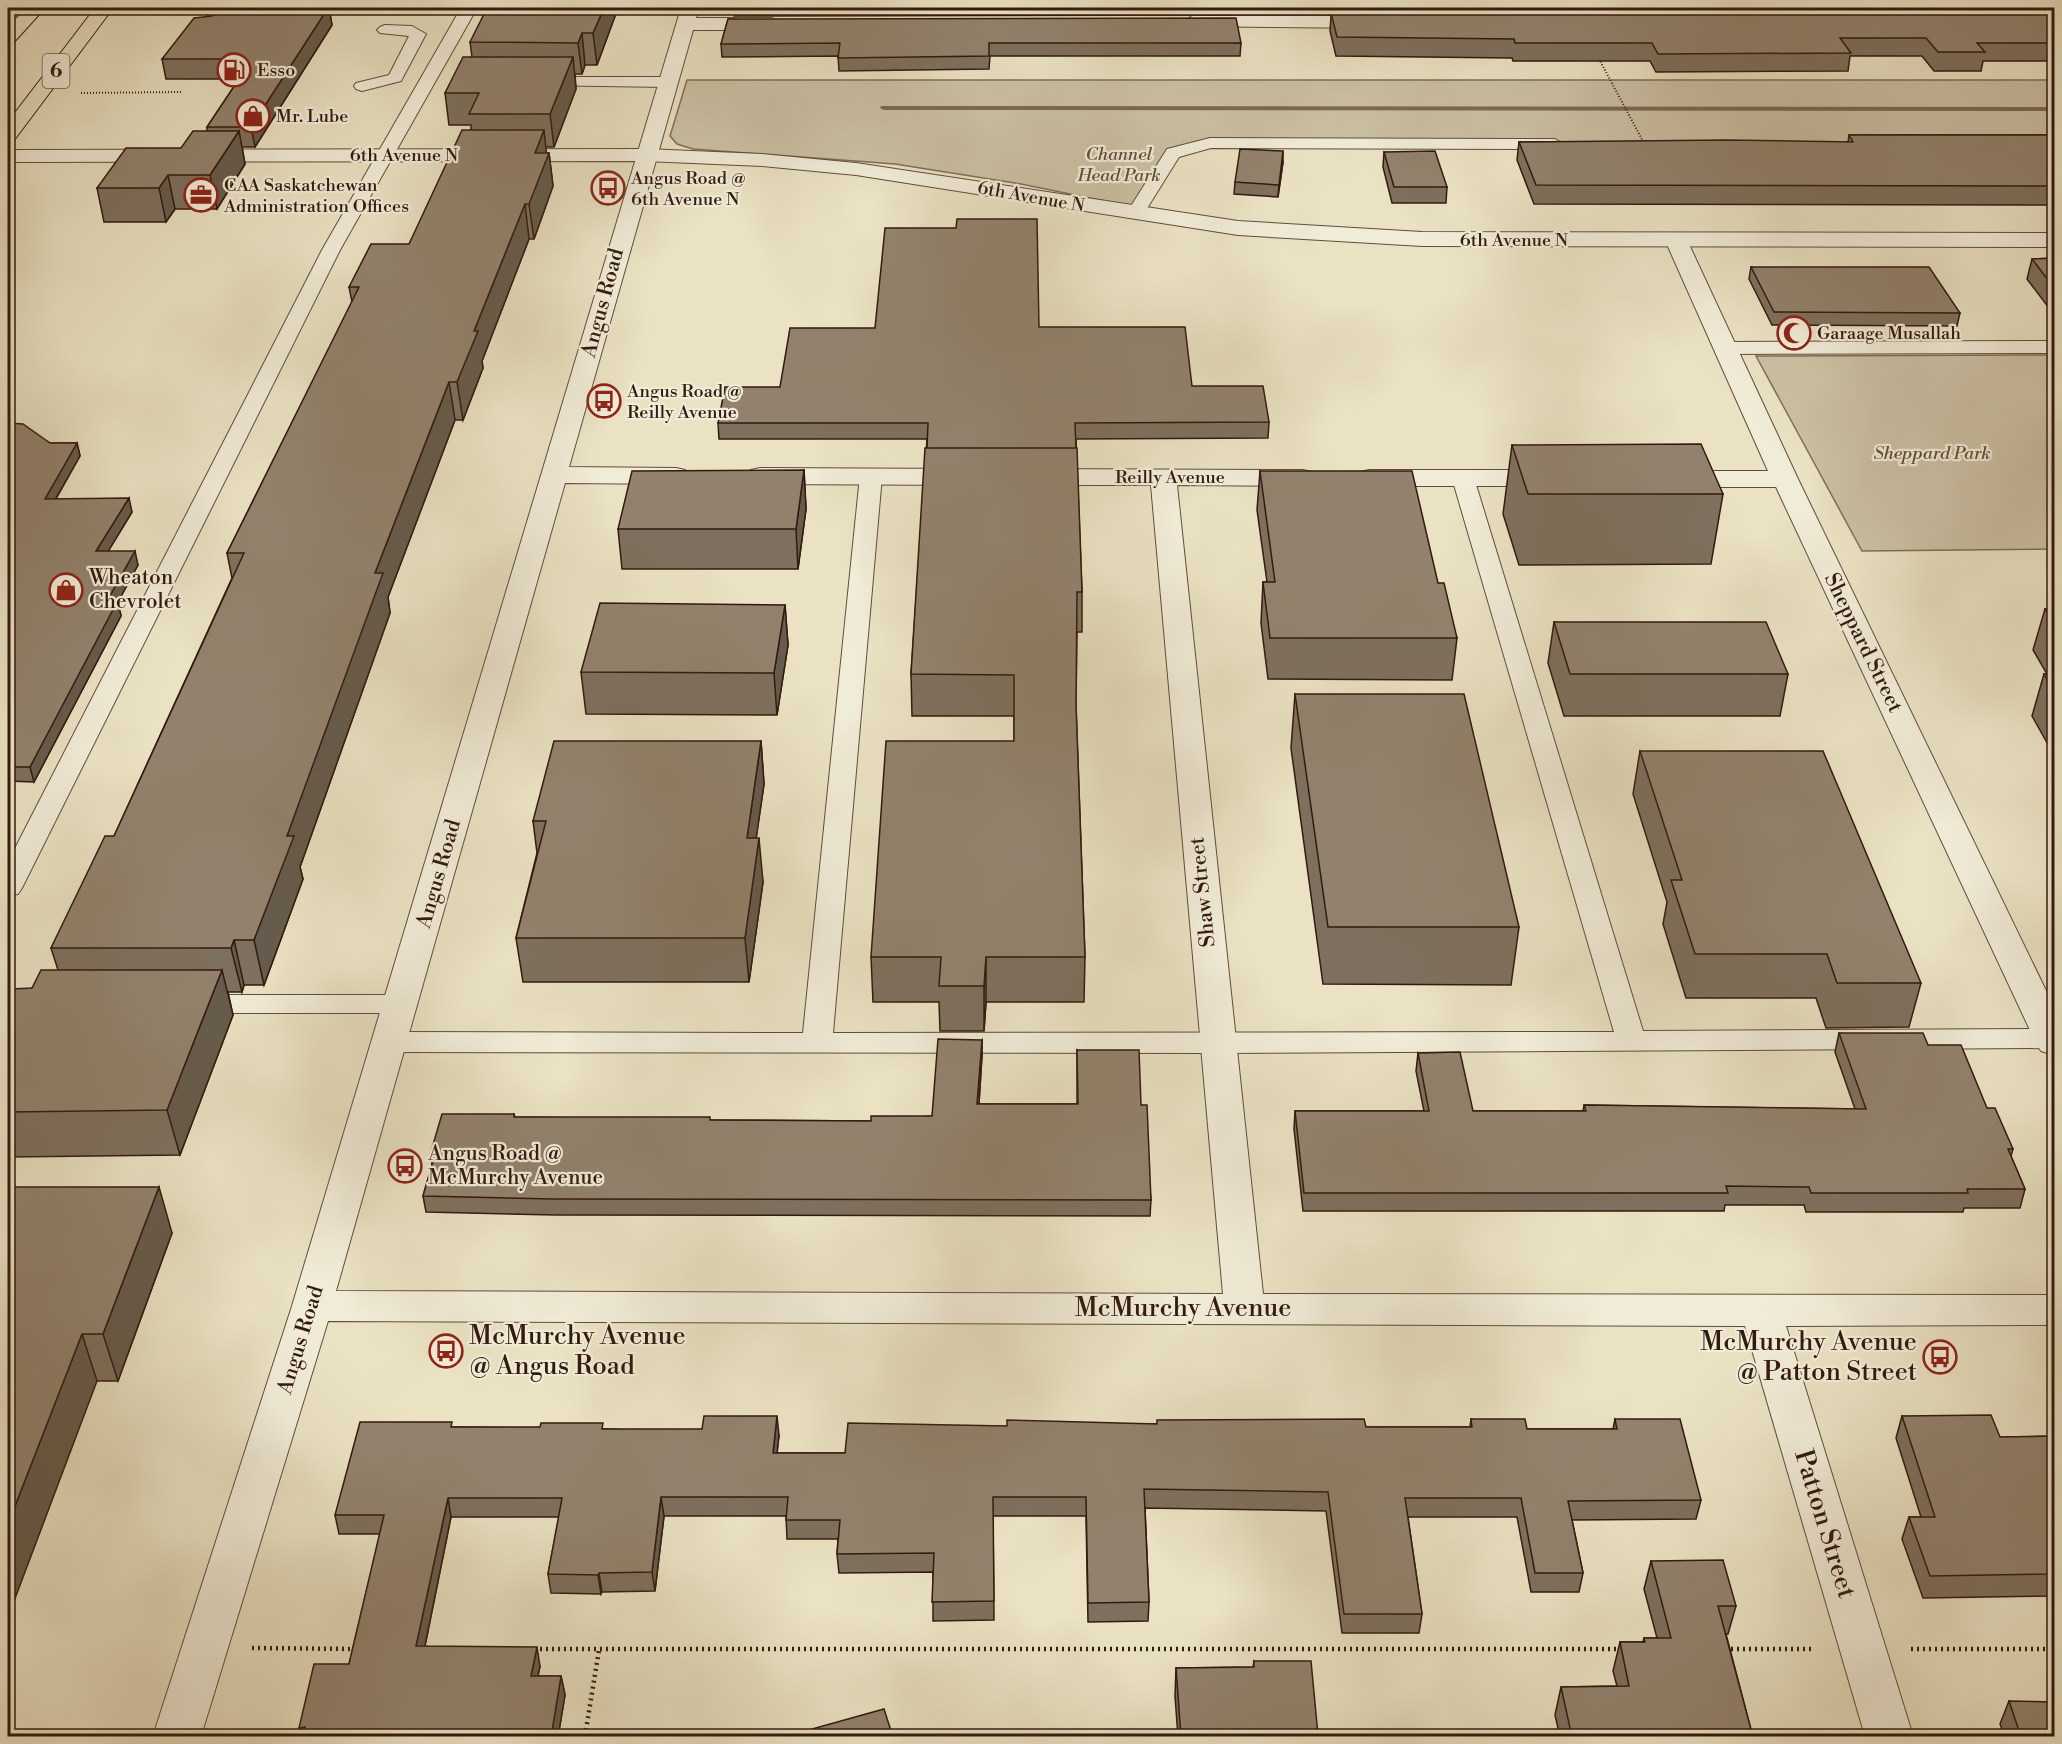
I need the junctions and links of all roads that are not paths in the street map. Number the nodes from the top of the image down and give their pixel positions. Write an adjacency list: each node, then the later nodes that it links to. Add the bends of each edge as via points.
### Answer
1 (36, 8): 10 (main road)
2 (104, 8): 16 (main road, 6)
3 (469, 8): 11 (lane)
4 (1277, 15): 6 (street); 7 (street)
5 (687, 16): 8 (street); 14 (street, Angus Road)
6 (1398, 21)
7 (1172, 22)
8 (792, 24)
9 (385, 30): 15 (lane, via 418,34 395,78)
10 (8, 37)
11 (426, 81): 12 (lane); 18 (lane)
12 (449, 81)
13 (518, 81): 14 (lane)
14 (667, 82): 19 (street, Angus Road)
15 (362, 86)
16 (8, 135)
17 (1574, 144): 21 (lane, via 1210,143 1173,153)
18 (384, 154): 19 (street, 6th Avenue N); 20 (street, 6th Avenue N); 35 (lane, via 241,426)
19 (645, 155): 21 (street, 6th Avenue N, via 856,169); 26 (street, Angus Road)
20 (8, 156)
21 (1135, 214): 22 (street, 6th Avenue N, via 1238,228 1422,239)
22 (1676, 240): 23 (street, 6th Avenue N); 25 (street, Sheppard Street)
23 (2055, 240)
24 (2055, 347): 25 (lane)
25 (1725, 348): 34 (street, Sheppard Street)
26 (556, 475): 27 (street); 37 (street, Angus Road)
27 (695, 476)
28 (730, 476): 29 (street, Reilly Avenue)
29 (871, 476): 30 (street, Reilly Avenue); 42 (lane)
30 (1163, 477): 31 (street, Reilly Avenue); 43 (street, Shaw Street)
31 (1463, 478): 32 (street, Reilly Avenue); 39 (lane)
32 (1582, 478)
33 (1642, 479): 34 (street)
34 (1785, 479): 38 (street, Sheppard Street)
35 (8, 888)
36 (164, 1004): 37 (lane)
37 (400, 1004): 41 (street, Angus Road)
38 (2045, 1004): 40 (street, Sheppard Street)
39 (1631, 1041): 40 (lane); 43 (lane)
40 (2053, 1041)
41 (389, 1042): 42 (lane); 44 (street, Angus Road)
42 (817, 1043): 43 (lane)
43 (1218, 1043): 45 (street, Shaw Street)
44 (312, 1305): 45 (street, McMurchy Avenue); 48 (street, Angus Road)
45 (1244, 1308): 47 (street, McMurchy Avenue)
46 (2055, 1310): 47 (street, McMurchy Avenue)
47 (1761, 1311): 49 (street, Patton Street)
48 (177, 1737)
49 (1889, 1737)

